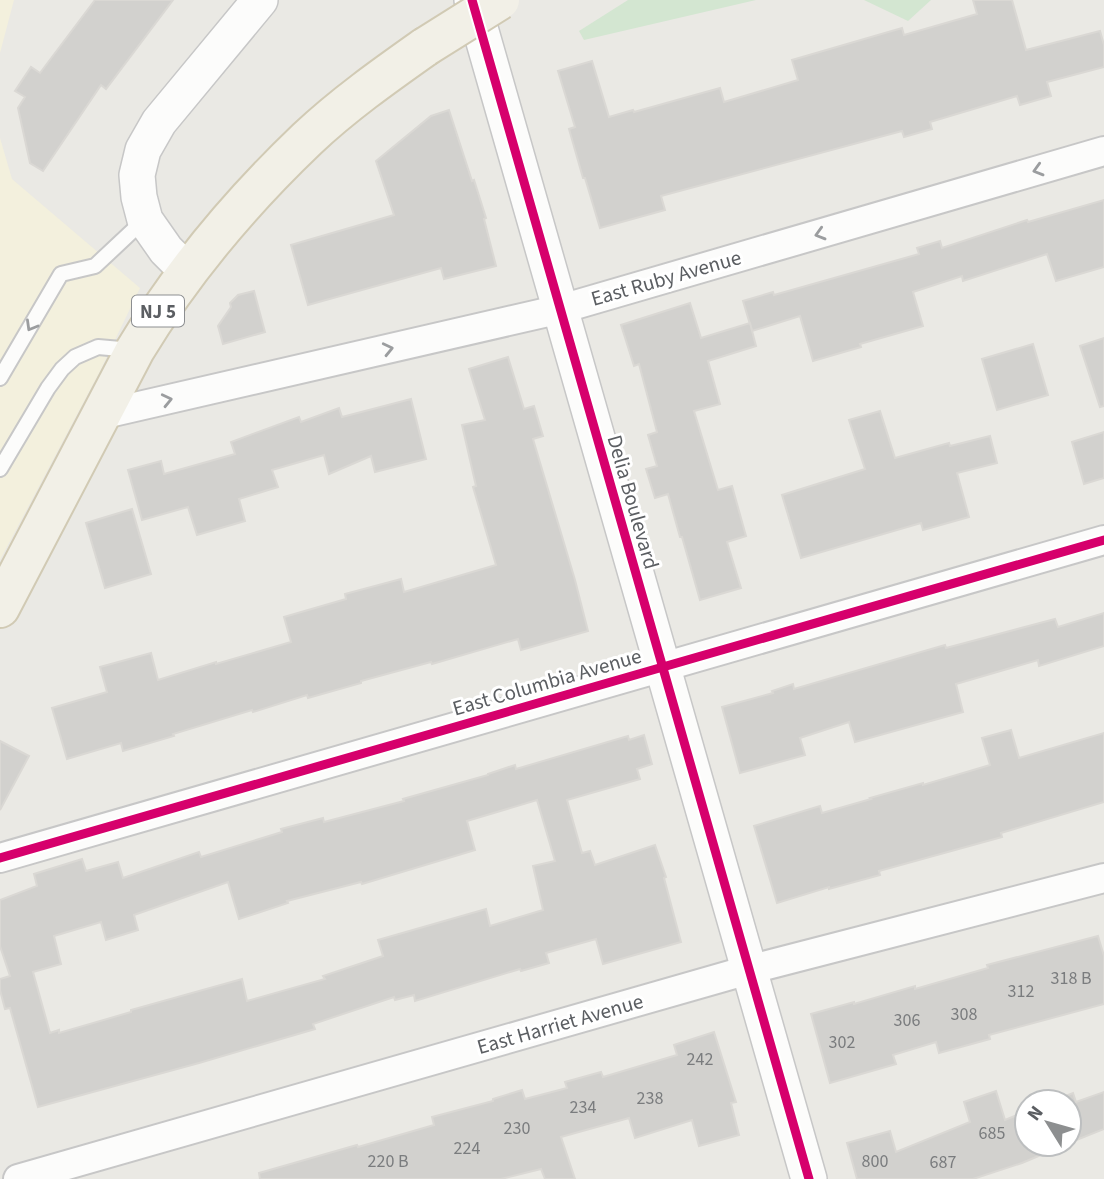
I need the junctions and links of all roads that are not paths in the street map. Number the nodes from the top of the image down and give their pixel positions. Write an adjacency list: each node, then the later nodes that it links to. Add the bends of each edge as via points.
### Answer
1 (260, 0): 5 (street, via 159,122 143,150 137,175)
2 (472, 0): 7 (street, Delia Boulevard)
3 (500, 0): 6 (main road, NJ 5, bridge, via 391,71 309,137)
4 (1104, 151): 7 (street, East Ruby Avenue, one-way to 7)
5 (145, 220): 6 (street); 9 (lane, one-way to 9, via 95,266 61,274)
6 (187, 271): 8 (main road, NJ 5)
7 (561, 309): 10 (street, East Ruby Avenue, one-way to 7); 14 (street, Delia Boulevard)
8 (135, 350): 10 (main road, NJ 5); 11 (lane, via 98,347 75,357 48,388)
9 (0, 378)
10 (100, 415): 13 (main road, NJ 5)
11 (0, 469)
12 (1104, 540): 14 (street, East Columbia Avenue)
13 (0, 608)
14 (662, 668): 15 (street, East Columbia Avenue); 17 (street, Delia Boulevard)
15 (0, 858)
16 (1104, 878): 17 (street, East Harriet Avenue)
17 (748, 970): 18 (street, East Harriet Avenue); 19 (street, Delia Boulevard)
18 (18, 1179)
19 (809, 1179)

